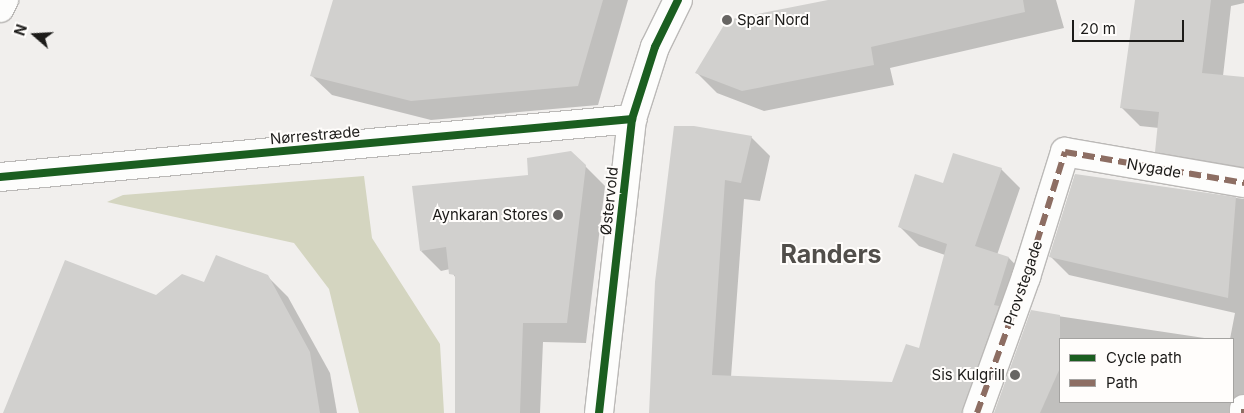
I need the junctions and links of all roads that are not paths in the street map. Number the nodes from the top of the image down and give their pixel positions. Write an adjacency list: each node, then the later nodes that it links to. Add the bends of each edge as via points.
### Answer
1 (4, 0): 3 (street)
2 (678, 0): 4 (street, Østervold, via 655,47)
3 (0, 8)
4 (632, 119): 6 (street, Nørrestræde); 9 (street, Østervold)
5 (1065, 152): 7 (street, Nygade); 10 (street, Provstegade, via 1026,277)
6 (0, 177)
7 (1244, 183)
8 (1244, 409): 11 (street)
9 (598, 413)
10 (977, 413)
11 (1244, 413)

